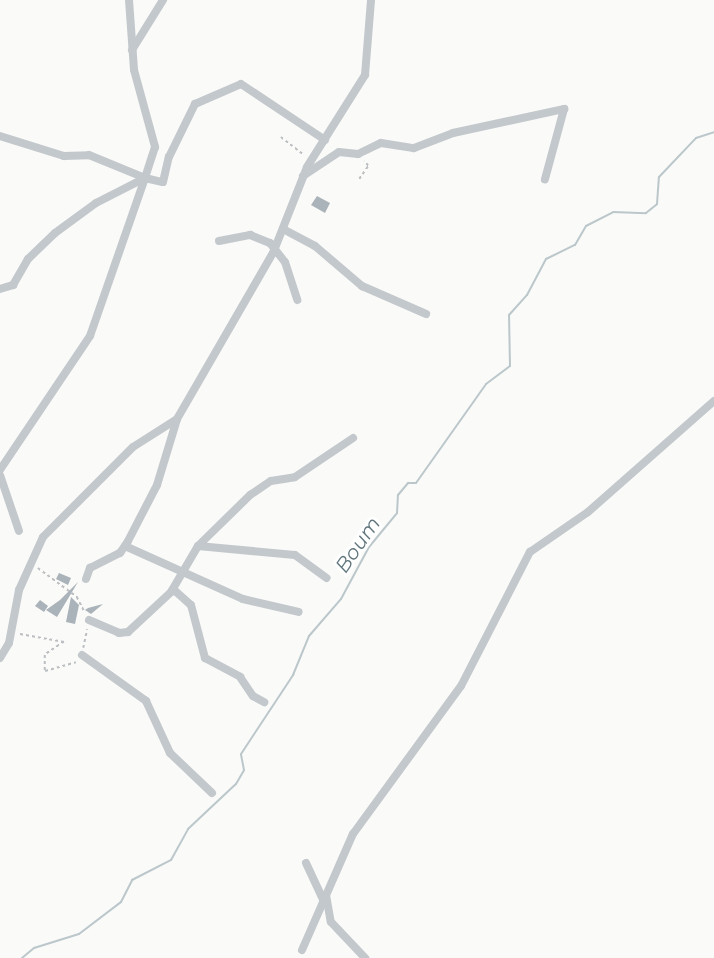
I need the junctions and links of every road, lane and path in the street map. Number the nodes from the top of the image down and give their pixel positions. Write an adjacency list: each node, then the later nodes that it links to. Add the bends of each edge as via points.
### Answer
1 (129, 0): 4 (street)
2 (163, 0): 4 (street)
3 (371, 0): 7 (street, via 365,75)
4 (132, 50): 11 (street, via 155,147)
5 (0, 136): 11 (street, via 64,156 89,155)
6 (281, 137): 9 (path, via 304,155)
7 (325, 140): 9 (street); 11 (street, via 241,84 195,104 169,157 163,182)
8 (358, 154): 10 (street, via 339,153); 12 (path, via 368,166); 13 (street, via 381,143 414,148 453,133 564,109)
9 (307, 167): 10 (street)
10 (303, 176): 14 (street)
11 (145, 178): 17 (street, via 96,203 55,233 27,259 13,285); 23 (street, via 90,336)
12 (359, 179)
13 (544, 179)
14 (283, 229): 16 (street); 19 (street, via 315,246 362,286)
15 (219, 240): 16 (street, via 250,235 270,243)
16 (273, 253): 18 (street, via 285,262); 21 (street)
17 (0, 289)
18 (297, 300)
19 (426, 314)
20 (714, 401): 42 (street, via 588,512 530,552 469,672 357,827)
21 (177, 419): 26 (street, via 157,484); 28 (street, via 133,447 55,522)
22 (353, 438): 27 (street, via 295,477 270,481 250,495)
23 (0, 470)
24 (0, 475): 25 (street)
25 (19, 531)
26 (125, 546): 29 (street); 31 (street, via 90,568)
27 (198, 546): 29 (street); 30 (street, via 295,555)
28 (33, 563): 34 (path, via 77,597); 35 (street, via 19,590)
29 (182, 572): 32 (street); 33 (street, via 257,604 276,603)
30 (327, 578)
31 (86, 579)
32 (173, 589): 34 (street, via 128,632 119,633); 39 (street, via 191,605 205,658 240,677 253,696)
33 (299, 612)
34 (89, 620): 37 (path)
35 (10, 632): 36 (street); 37 (path, via 63,642 45,656 45,671); 38 (street)
36 (0, 633)
37 (82, 656): 40 (street, via 146,701 170,753)
38 (0, 658)
39 (264, 702)
40 (212, 793)
41 (306, 863): 42 (street)
42 (324, 897): 43 (street); 44 (street, via 331,922)
43 (302, 950)
44 (365, 958)

